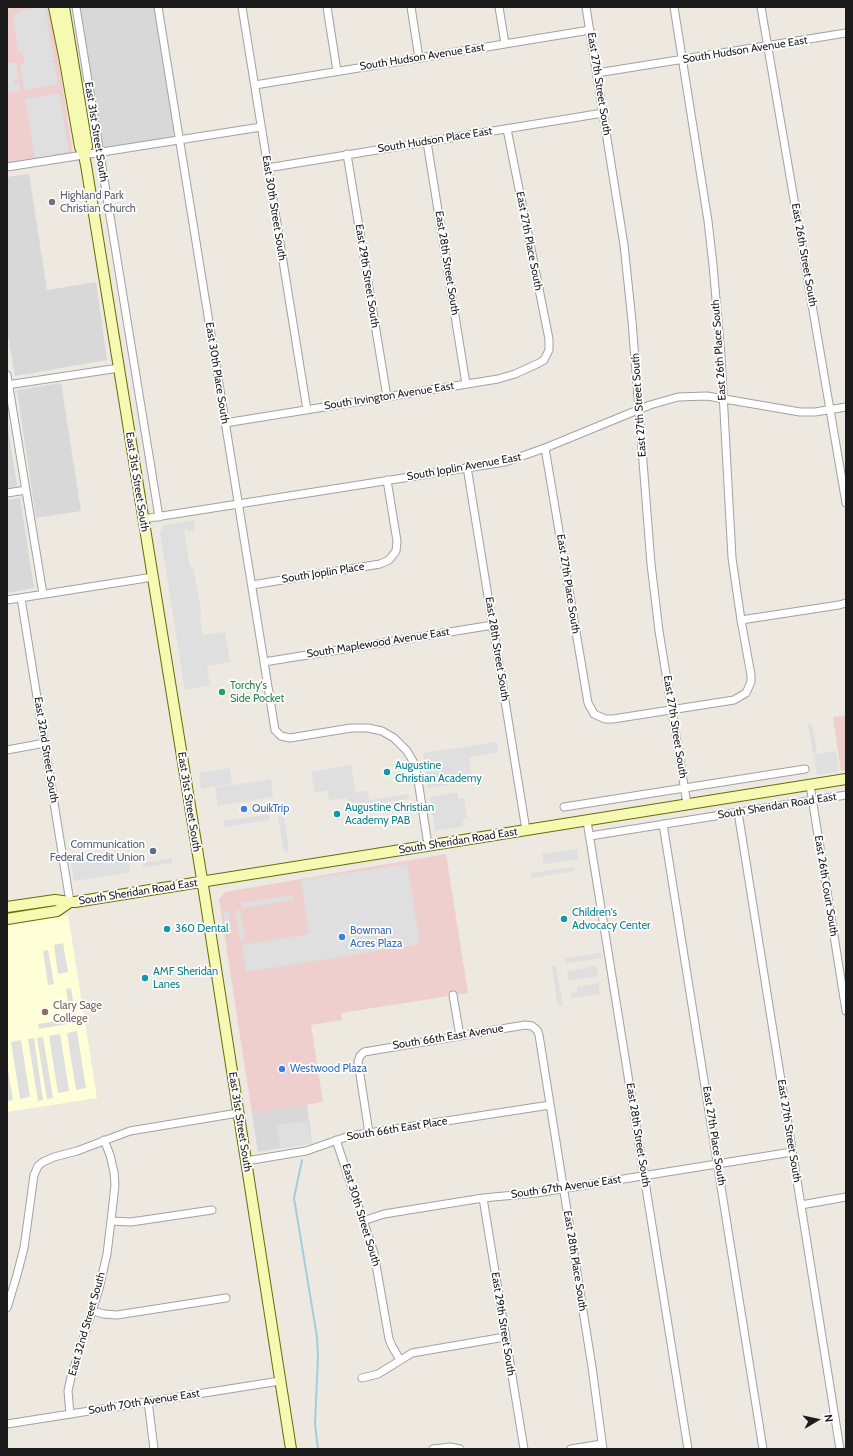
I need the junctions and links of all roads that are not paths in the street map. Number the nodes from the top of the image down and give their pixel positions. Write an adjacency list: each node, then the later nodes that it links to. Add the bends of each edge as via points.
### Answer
1 (54, 7): 28 (main road, East 31st Street South, via 80,147)
2 (64, 7): 28 (main road, East 31st Street South, via 87,146)
3 (76, 7): 26 (street, East 31st Street South)
4 (158, 7): 24 (street, East 30th Place South)
5 (242, 7): 20 (street, East 30th Street South)
6 (327, 7): 18 (street)
7 (411, 7): 16 (street)
8 (499, 7): 14 (street)
9 (586, 7): 12 (street, East 27th Street South)
10 (674, 7): 17 (street, East 26th Place South)
11 (761, 7): 15 (street, East 26th Street South)
12 (590, 30): 14 (street, South Hudson Avenue East); 19 (street, East 27th Street South)
13 (846, 33): 15 (street, South Hudson Avenue East)
14 (505, 44): 16 (street, South Hudson Avenue East)
15 (768, 46): 17 (street, South Hudson Avenue East); 41 (street, East 26th Street South)
16 (419, 58): 18 (street, South Hudson Avenue East)
17 (682, 60): 19 (street, South Hudson Avenue East); 37 (street, East 26th Place South, via 708,221 721,356)
18 (337, 71): 20 (street, South Hudson Avenue East)
19 (597, 73): 21 (street, East 27th Street South)
20 (255, 85): 22 (street, East 30th Street South)
21 (604, 113): 23 (street, South Hudson Place East); 40 (street, East 27th Street South, via 628,282)
22 (262, 128): 24 (street); 30 (street, East 30th Street South)
23 (507, 129): 25 (street, South Hudson Place East); 31 (street, East 27th Place South, via 549,339)
24 (179, 140): 26 (street); 42 (street, East 30th Place South)
25 (427, 142): 27 (street, South Hudson Place East); 34 (street, East 28th Street South)
26 (100, 154): 28 (street); 50 (street, East 31st Street South)
27 (347, 154): 30 (street, South Hudson Place East); 36 (street, East 29th Street South)
28 (84, 156): 29 (street); 32 (main road, East 31st Street South)
29 (7, 167)
30 (267, 168): 39 (street, East 30th Street South)
31 (547, 354): 34 (street, South Irvington Avenue East, via 544,360 515,374)
32 (119, 368): 35 (street); 51 (main road, East 31st Street South)
33 (7, 375): 35 (street)
34 (466, 384): 36 (street, South Irvington Avenue East)
35 (8, 385): 46 (street)
36 (387, 397): 39 (street, South Irvington Avenue East)
37 (722, 399): 40 (street, South Joplin Avenue East, via 707,396 678,397); 41 (street, South Joplin Avenue East, via 800,412); 58 (street, East 26th Place South, via 732,558)
38 (846, 407): 41 (street, South Joplin Avenue East)
39 (307, 410): 42 (street, South Irvington Avenue East)
40 (639, 410): 43 (street, South Joplin Avenue East); 61 (street, East 27th Street South, via 651,564)
41 (831, 410): 48 (street, East 26th Street South)
42 (225, 423): 49 (street, East 30th Place South)
43 (545, 448): 44 (street, South Joplin Avenue East, via 505,462); 61 (street, East 27th Place South, via 591,711 605,720)
44 (467, 467): 45 (street, South Joplin Avenue East); 59 (street, East 28th Street South)
45 (387, 480): 49 (street, South Joplin Avenue East); 53 (street, South Joplin Place, via 397,541 396,551 386,562)
46 (26, 490): 47 (street); 54 (street)
47 (7, 493)
48 (846, 503)
49 (238, 504): 50 (street, South Joplin Avenue East); 53 (street, East 30th Place South)
50 (159, 517): 51 (street, South Joplin Avenue East)
51 (143, 519): 52 (main road, East 31st Street South)
52 (153, 577): 54 (street); 78 (main road, East 31st Street South)
53 (252, 585): 60 (street, East 30th Place South)
54 (43, 594): 55 (street)
55 (21, 598): 56 (street); 62 (street, East 32nd Street South)
56 (7, 600)
57 (846, 603): 58 (street)
58 (741, 620): 61 (street, East 26th Place South, via 751,675 746,693 734,700)
59 (493, 624): 60 (street, South Maplewood Avenue East); 75 (street, East 28th Street South)
60 (264, 662): 77 (street, East 30th Place South, via 274,724 281,736 290,738 351,728 368,728 382,731 400,743 412,760 417,774)
61 (672, 710): 67 (street, East 27th Street South)
62 (45, 743): 63 (street); 79 (street, East 32nd Street South)
63 (7, 750)
64 (805, 769): 67 (street)
65 (846, 779): 66 (main road, South Sheridan Road East)
66 (810, 785): 69 (street, East 26th Court South); 70 (main road, South Sheridan Road East)
67 (685, 788): 70 (street, East 27th Street South); 71 (street)
68 (846, 795): 69 (street, South Sheridan Road East)
69 (813, 801): 72 (street, South Sheridan Road East); 83 (street, East 26th Court South)
70 (688, 804): 73 (main road, South Sheridan Road East)
71 (564, 807)
72 (738, 812): 74 (street, South Sheridan Road East); 91 (street, East 27th Street South)
73 (588, 821): 75 (main road, South Sheridan Road East); 76 (street, East 28th Street South)
74 (663, 824): 76 (street, South Sheridan Road East); 93 (street, East 27th Place South)
75 (526, 830): 77 (main road, South Sheridan Road East)
76 (590, 836): 94 (street, East 28th Street South)
77 (428, 845): 78 (main road, South Sheridan Road East)
78 (202, 881): 79 (main road, South Sheridan Road East); 87 (main road, East 31st Street South)
79 (70, 902): 80 (main road, South Sheridan Road East, via 55,900); 81 (main road, South Sheridan Road East, via 57,911)
80 (7, 908)
81 (7, 919)
82 (453, 995): 85 (street)
83 (846, 1011)
84 (535, 1028): 85 (street, South 66th East Avenue, via 524,1025); 86 (street, East 28th Place South, via 539,1035)
85 (460, 1036): 88 (street, South 66th East Avenue, via 369,1050 361,1054 358,1065)
86 (550, 1105): 88 (street, South 66th East Place); 95 (street, East 28th Place South)
87 (238, 1113): 89 (street, via 135,1130); 92 (main road, East 31st Street South)
88 (369, 1133): 90 (street, South 66th East Place)
89 (104, 1140): 100 (street, East 32nd Street South, via 114,1172); 103 (street, via 77,1152 54,1157 38,1166 34,1175 24,1248)
90 (336, 1140): 92 (street, South 66th East Place, via 306,1151); 101 (street, East 30th Street South)
91 (792, 1152): 93 (street, South 67th Avenue East); 98 (street, East 27th Street South)
92 (246, 1161): 108 (main road, East 31st Street South)
93 (718, 1164): 94 (street, South 67th Avenue East); 120 (street, East 27th Place South)
94 (644, 1176): 95 (street, South 67th Avenue East); 119 (street, East 28th Street South)
95 (564, 1189): 97 (street, South 67th Avenue East); 112 (street, East 28th Place South)
96 (846, 1197): 98 (street)
97 (483, 1198): 101 (street, South 67th Avenue East, via 391,1213); 105 (street, East 29th Street South)
98 (801, 1205): 121 (street, East 27th Street South)
99 (212, 1210): 100 (street, via 131,1222)
100 (111, 1221): 104 (street, East 32nd Street South, via 103,1272)
101 (363, 1221): 106 (street, East 30th Street South, via 376,1260 389,1339)
102 (226, 1298): 104 (street, via 117,1315)
103 (7, 1308)
104 (93, 1311): 110 (street, East 32nd Street South, via 71,1377 68,1391)
105 (506, 1337): 106 (street, via 414,1352); 117 (street, East 29th Street South)
106 (400, 1360): 107 (street, via 378,1374)
107 (362, 1378)
108 (280, 1381): 109 (street, South 70th Avenue East); 114 (main road, East 31st Street South)
109 (148, 1401): 110 (street, South 70th Avenue East); 113 (street)
110 (70, 1414): 111 (street, South 70th Avenue East)
111 (7, 1424)
112 (603, 1446): 118 (street)
113 (154, 1449)
114 (291, 1449)
115 (433, 1449): 116 (street)
116 (460, 1449)
117 (524, 1449)
118 (571, 1449)
119 (688, 1449)
120 (763, 1449)
121 (840, 1449)

